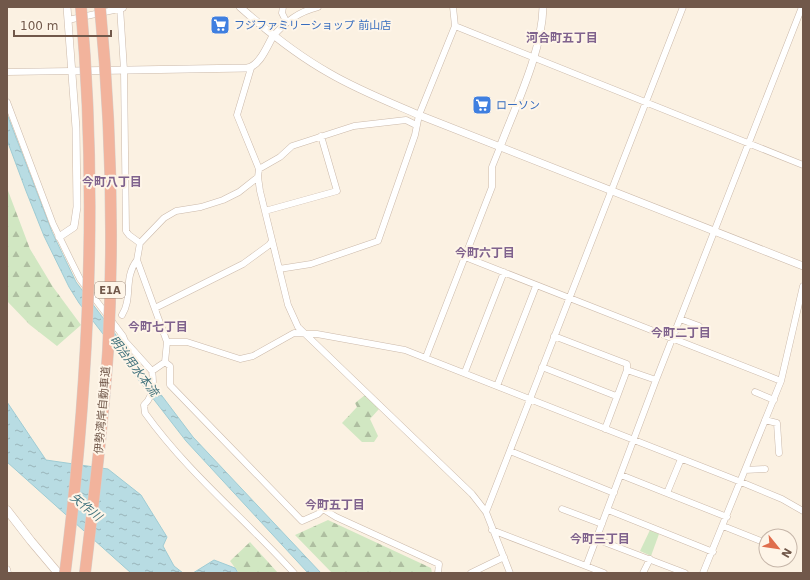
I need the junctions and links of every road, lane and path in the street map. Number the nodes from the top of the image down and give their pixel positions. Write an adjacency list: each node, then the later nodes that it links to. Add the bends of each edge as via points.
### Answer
1 (67, 7): 12 (street)
2 (81, 7): 97 (highway, 伊勢湾岸自動車道 / E1A, bridge, via 90,159 89,288 83,408)
3 (100, 7): 98 (highway, 伊勢湾岸自動車道 / E1A, bridge, via 110,176 110,297 104,403)
4 (240, 7): 15 (street)
5 (283, 7): 13 (street, via 282,13)
6 (318, 7): 13 (street, via 304,10)
7 (453, 7): 14 (street)
8 (543, 7): 16 (street)
9 (683, 7): 22 (street)
10 (802, 7): 26 (street)
11 (121, 8): 12 (street); 19 (street)
12 (68, 20): 18 (street)
13 (286, 21): 15 (street)
14 (455, 26): 16 (street); 23 (street)
15 (273, 36): 17 (street); 23 (street, via 342,80)
16 (534, 57): 22 (street); 27 (street)
17 (251, 68): 19 (street); 29 (street, via 238,115)
18 (72, 70): 19 (street); 20 (street); 34 (street, via 76,128 77,217 74,227)
19 (124, 70): 36 (street, via 126,231)
20 (7, 72)
21 (7, 102): 34 (street)
22 (645, 103): 26 (street); 31 (street)
23 (419, 115): 24 (street); 27 (street)
24 (416, 125): 25 (street, via 406,120 354,126); 40 (street, via 378,241 311,264)
25 (321, 136): 29 (street, via 292,146 280,157); 32 (street, via 338,192)
26 (749, 143): 28 (street); 33 (street)
27 (500, 147): 31 (street); 37 (street, via 492,167 492,187)
28 (803, 164)
29 (259, 169): 30 (street)
30 (258, 177): 32 (street); 36 (street, via 239,192 223,200 201,208 176,211 164,218)
31 (611, 190): 33 (street); 44 (street)
32 (265, 210): 35 (street)
33 (714, 230): 39 (street); 47 (street)
34 (59, 237): 57 (street, via 80,279 125,341)
35 (272, 240): 40 (street); 45 (street, via 243,264)
36 (140, 243): 38 (street)
37 (466, 257): 41 (street); 53 (street)
38 (137, 260): 45 (street); 46 (street, via 130,269 126,309)
39 (803, 266)
40 (279, 269): 49 (street, via 288,305 298,327)
41 (504, 272): 42 (street); 58 (street)
42 (536, 286): 44 (street); 61 (street)
43 (803, 286): 60 (street)
44 (569, 298): 50 (street); 51 (street)
45 (155, 308): 52 (street)
46 (122, 315)
47 (680, 319): 48 (street); 51 (street)
48 (699, 326)
49 (304, 333): 52 (street, via 290,335 253,356 240,359 187,342); 53 (street, via 376,343); 82 (street, via 472,494)
50 (554, 336): 55 (street); 56 (street, via 627,364)
51 (673, 337): 59 (street); 60 (street)
52 (167, 342): 54 (street)
53 (426, 357): 58 (street)
54 (164, 362): 57 (street); 100 (street, via 170,366 170,385 302,521 323,509 439,564)
55 (542, 367): 63 (street); 64 (street)
56 (627, 370): 59 (street); 63 (street)
57 (152, 371): 99 (street, via 154,383 144,405 145,413 236,515)
58 (465, 372): 61 (street)
59 (656, 380): 68 (street)
60 (781, 380): 65 (street)
61 (497, 386): 64 (street)
62 (755, 392): 65 (street)
63 (616, 396): 67 (street)
64 (530, 399): 67 (street); 69 (street)
65 (774, 400): 66 (street)
66 (765, 420): 70 (street, via 777,423); 73 (street)
67 (605, 429): 68 (street)
68 (633, 440): 71 (street); 74 (street)
69 (510, 451): 76 (street); 82 (street)
70 (779, 453)
71 (681, 459): 75 (street); 77 (street)
72 (765, 469): 73 (street)
73 (745, 470): 75 (street)
74 (621, 475): 76 (street); 77 (street)
75 (741, 482): 81 (street); 83 (street)
76 (614, 493): 80 (street)
77 (667, 493): 83 (street)
78 (562, 509): 84 (street)
79 (7, 510): 96 (main road)
80 (608, 510): 84 (street); 89 (street)
81 (803, 511)
82 (486, 512): 86 (street)
83 (727, 517): 85 (street)
84 (602, 524): 87 (street)
85 (723, 526): 88 (street); 89 (street)
86 (492, 530): 90 (street); 92 (street)
87 (596, 538): 91 (street); 92 (street)
88 (758, 540)
89 (713, 552): 107 (street)
90 (504, 557): 101 (street); 102 (street)
91 (650, 559): 94 (street); 105 (street)
92 (586, 566): 103 (street); 104 (street)
93 (7, 569): 95 (street)
94 (673, 571): 106 (street)
95 (8, 573)
96 (58, 573)
97 (65, 573)
98 (85, 573)
99 (294, 573)
100 (438, 573)
101 (471, 573)
102 (510, 573)
103 (589, 573)
104 (604, 573)
105 (643, 573)
106 (685, 573)
107 (704, 573)

